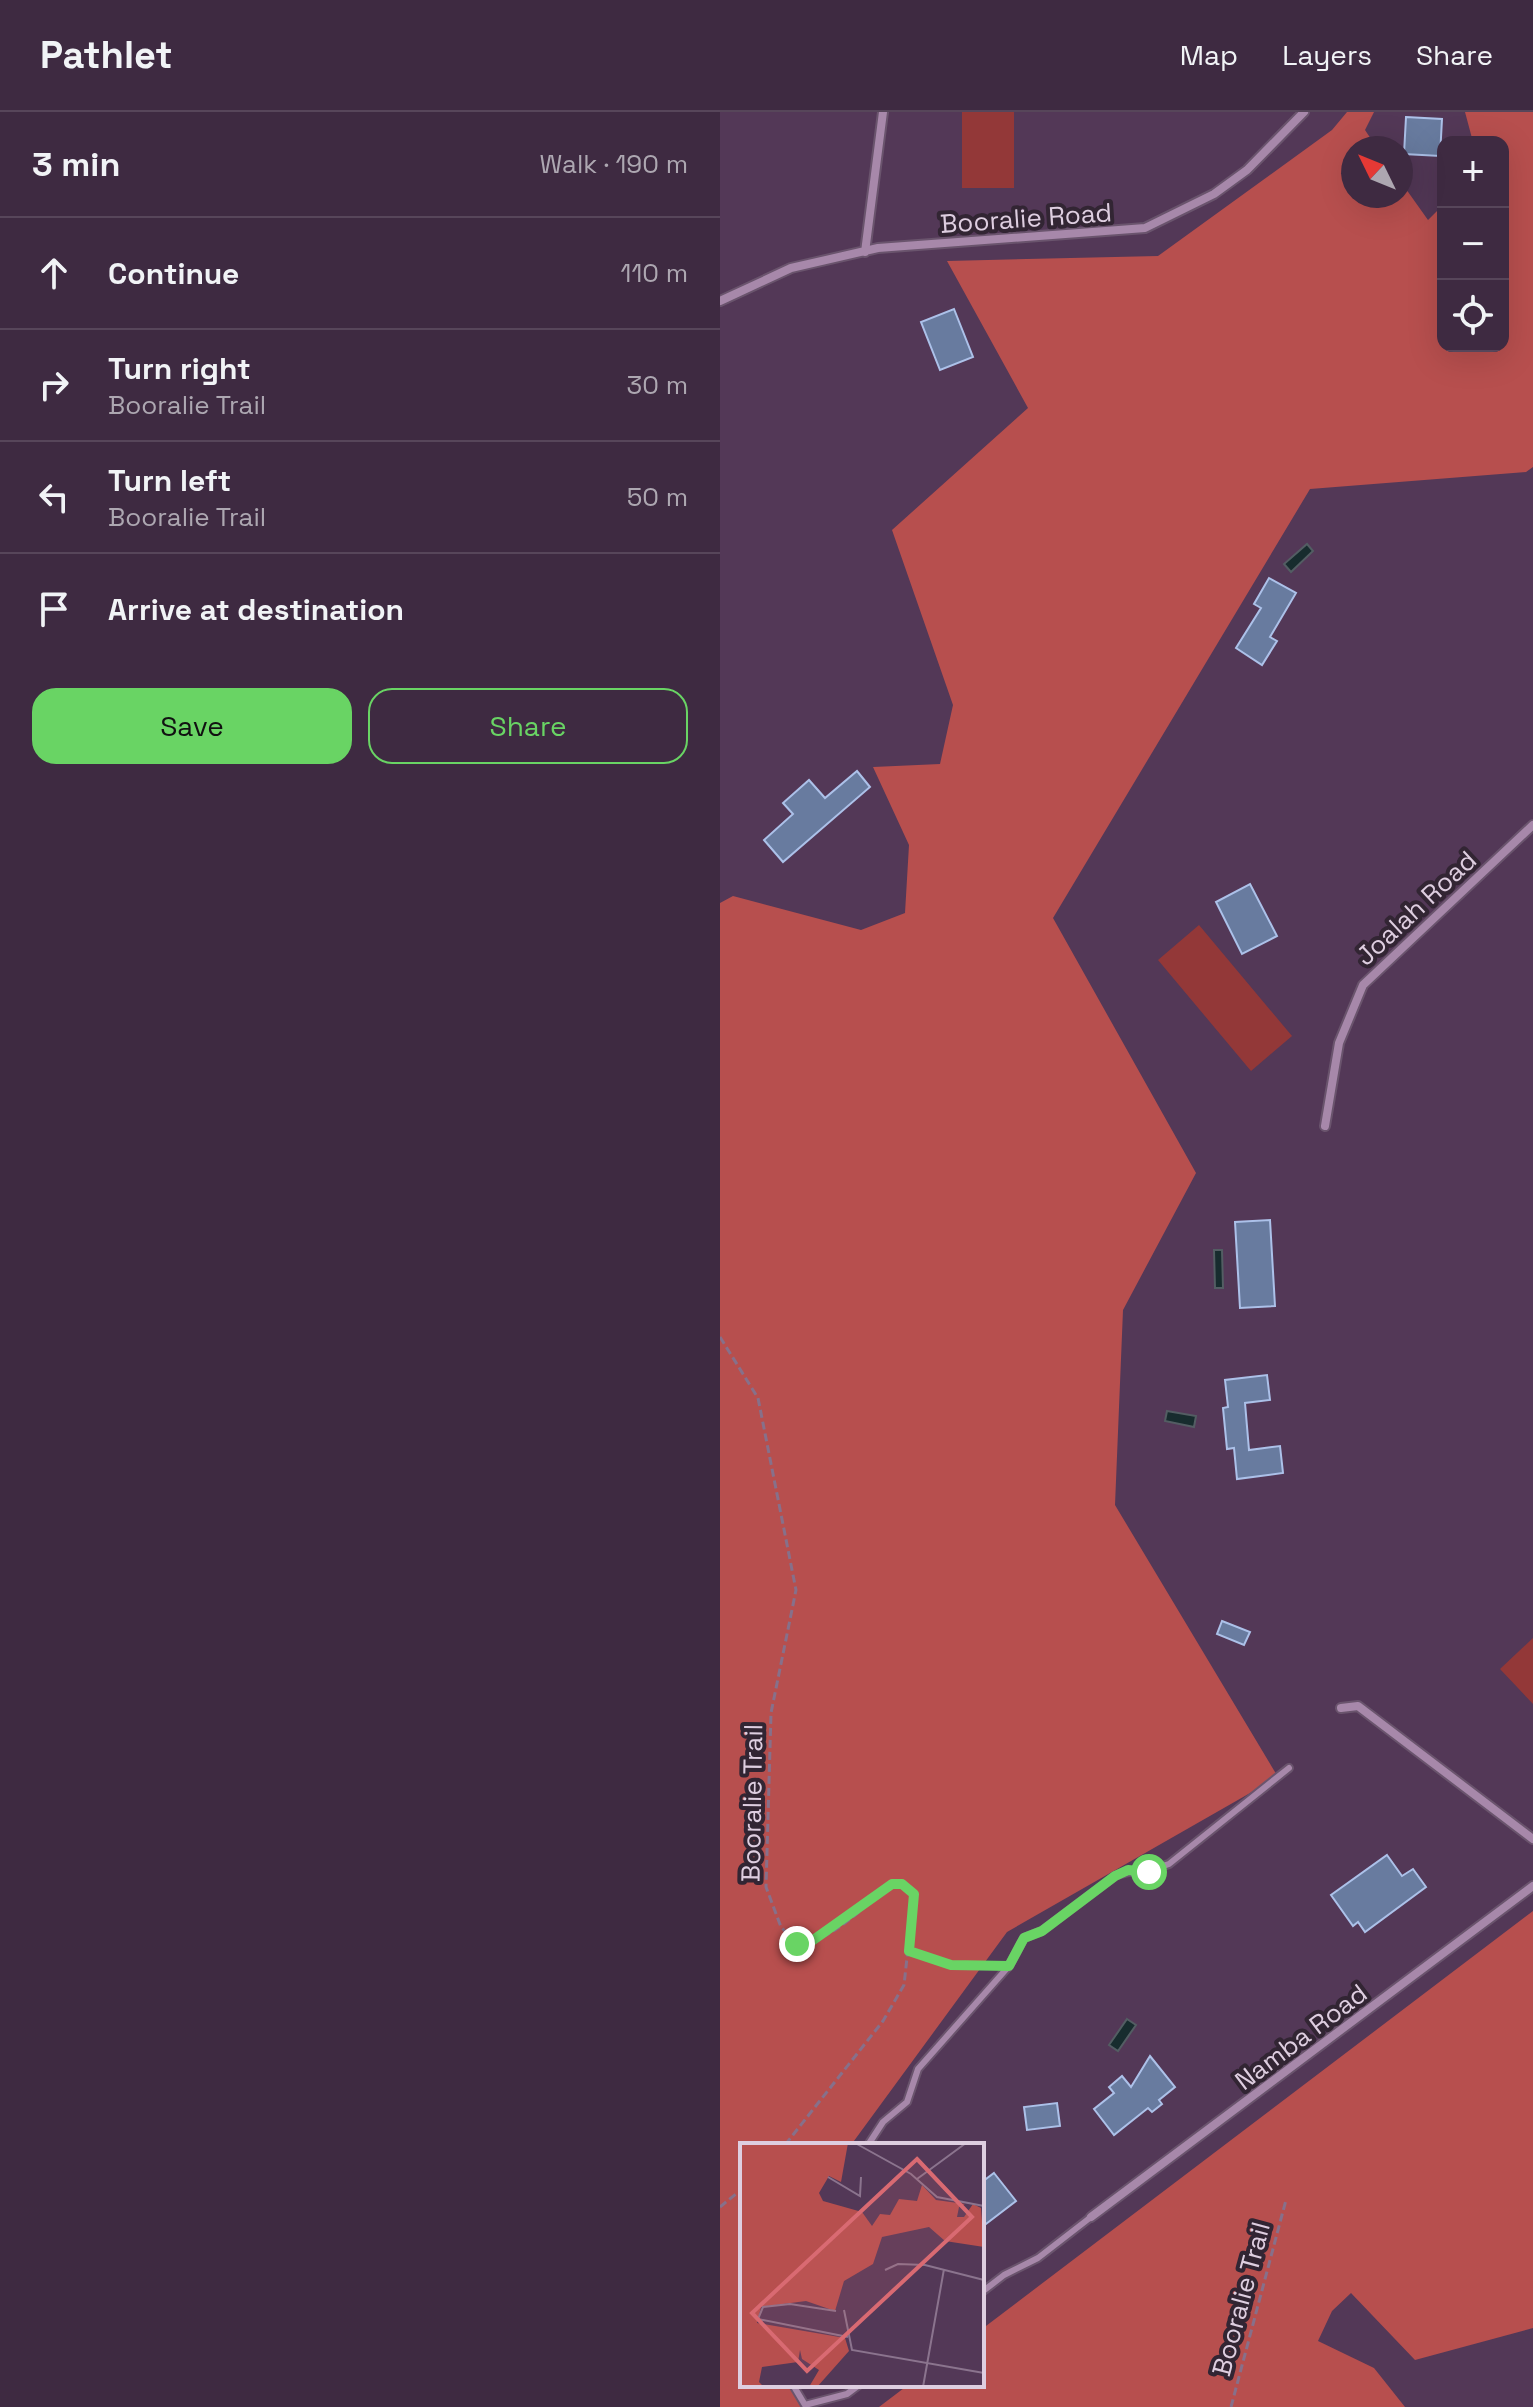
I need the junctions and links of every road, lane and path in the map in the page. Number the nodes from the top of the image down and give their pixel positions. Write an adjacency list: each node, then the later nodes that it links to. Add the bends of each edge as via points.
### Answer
1 (883, 112): 3 (street)
2 (1304, 112): 3 (street, Booralie Road, via 1247,170 1214,194 1145,228)
3 (865, 252): 4 (street, Booralie Road, via 791,268)
4 (720, 301)
5 (1533, 825): 6 (street, Joalah Road, via 1363,985 1339,1043)
6 (1325, 1126)
7 (720, 1337): 12 (path, Booralie Trail, via 758,1398 796,1590 771,1713 766,1887 781,1927 797,1944 820,1937 892,1884 902,1884 914,1894)
8 (1341, 1708): 10 (street, via 1358,1706)
9 (1289, 1768): 13 (lane, via 1169,1864 1115,1876 1042,1931 1024,1938)
10 (1533, 1839)
11 (1533, 1886): 19 (street, Namba Road)
12 (909, 1951): 13 (path, via 951,1965); 14 (path, Booralie Trail, via 904,1985 883,2021)
13 (1009, 1966): 15 (lane, via 925,2061 907,2102 883,2122)
14 (787, 2143)
15 (869, 2143)
16 (740, 2191): 18 (path)
17 (1286, 2200): 23 (path, Booralie Trail)
18 (720, 2207)
19 (1091, 2217): 20 (lane)
20 (984, 2290)
21 (794, 2387): 22 (lane, via 805,2405)
22 (856, 2387)
23 (1231, 2407)

